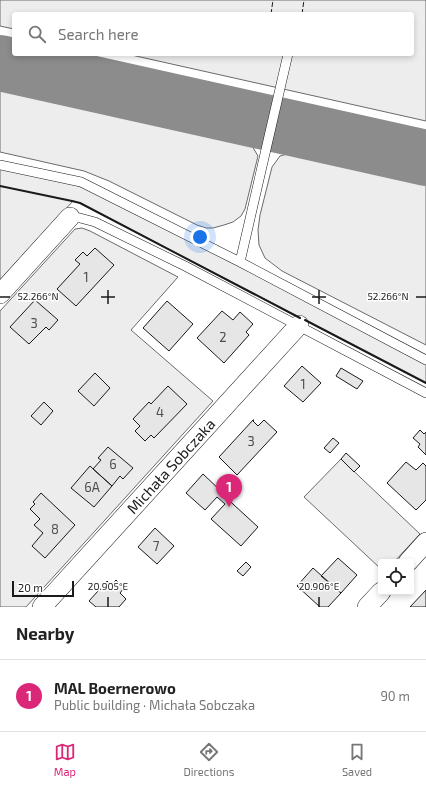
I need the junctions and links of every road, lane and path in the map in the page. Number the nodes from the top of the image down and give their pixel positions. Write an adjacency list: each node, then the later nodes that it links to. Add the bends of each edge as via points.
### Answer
1 (288, 56): 4 (lane)
2 (0, 165): 4 (lane, via 81,182)
3 (70, 217): 5 (street); 6 (lane, via 95,222)
4 (240, 262): 7 (lane)
5 (0, 294)
6 (299, 326): 8 (lane); 12 (street, Michała Sobczaka)
7 (426, 360)
8 (426, 393)
9 (426, 542): 10 (street)
10 (411, 559)
11 (378, 595): 13 (street)
12 (42, 607)
13 (367, 607)

